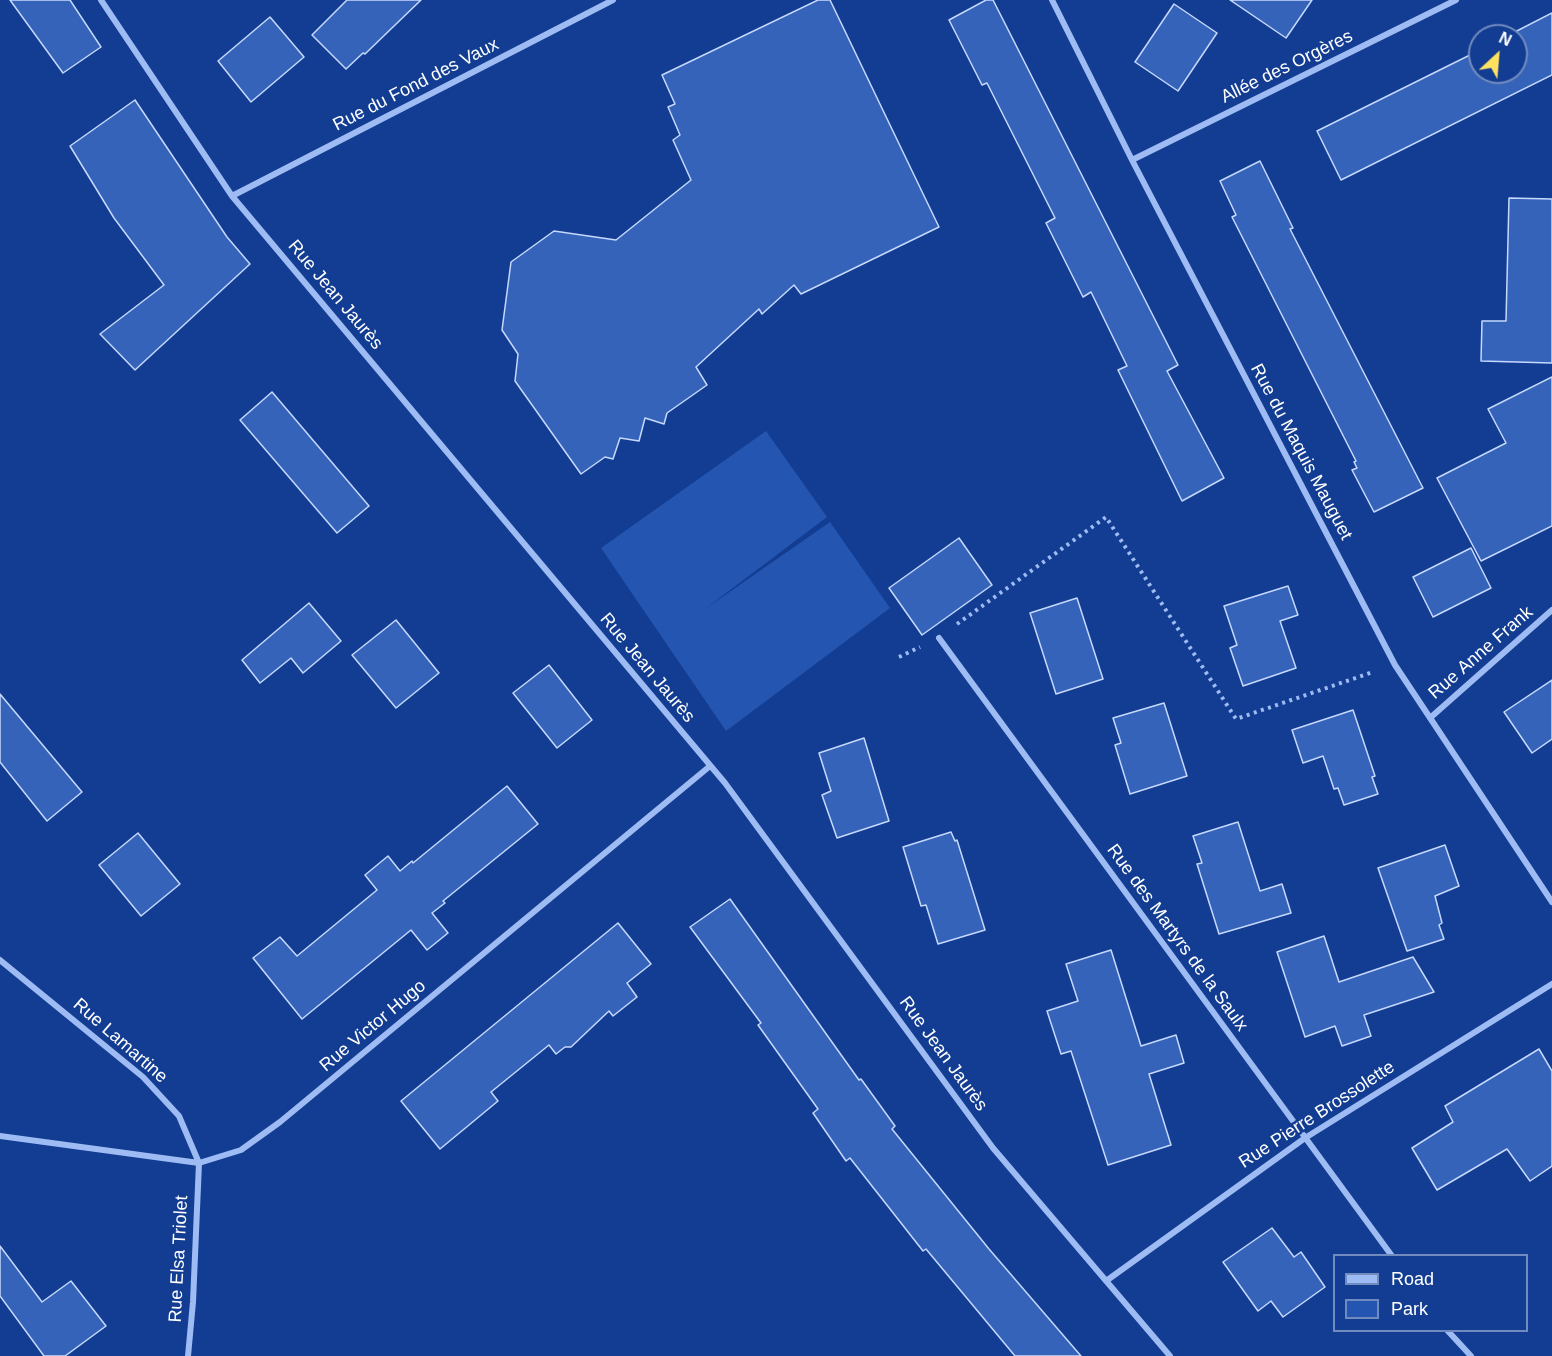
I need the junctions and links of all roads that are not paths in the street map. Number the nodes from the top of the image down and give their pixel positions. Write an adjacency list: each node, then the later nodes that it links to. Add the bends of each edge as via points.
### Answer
1 (101, 0): 6 (street, Rue Jean Jaurès)
2 (613, 0): 6 (street, Rue du Fond des Vaux)
3 (1052, 0): 5 (street, Rue du Maquis Mauguet)
4 (1456, 0): 5 (street, Allée des Orgères)
5 (1132, 160): 9 (street, Rue du Maquis Mauguet, via 1395,665)
6 (232, 196): 10 (street, Rue Jean Jaurès)
7 (1552, 610): 9 (street, Rue Anne Frank)
8 (939, 638): 15 (street, Rue des Martyrs de la Saulx)
9 (1430, 718): 11 (street, Rue du Maquis Mauguet)
10 (710, 765): 16 (street, Rue Victor Hugo, via 280,1122 241,1150); 18 (street, Rue Jean Jaurès, via 993,1148)
11 (1552, 902)
12 (0, 960): 16 (street, Rue Lamartine, via 143,1077 179,1116)
13 (1552, 984): 15 (street, Rue Pierre Brossolette)
14 (0, 1136): 16 (street, Rue Victor Hugo)
15 (1305, 1138): 17 (street, Rue des Martyrs de la Saulx); 18 (street, Rue Pierre Brossolette)
16 (199, 1162): 20 (street, Rue Elsa Triolet)
17 (1391, 1254)
18 (1106, 1281): 21 (street, Rue Jean Jaurès)
19 (1449, 1332): 22 (street)
20 (188, 1356)
21 (1170, 1356)
22 (1470, 1356)

